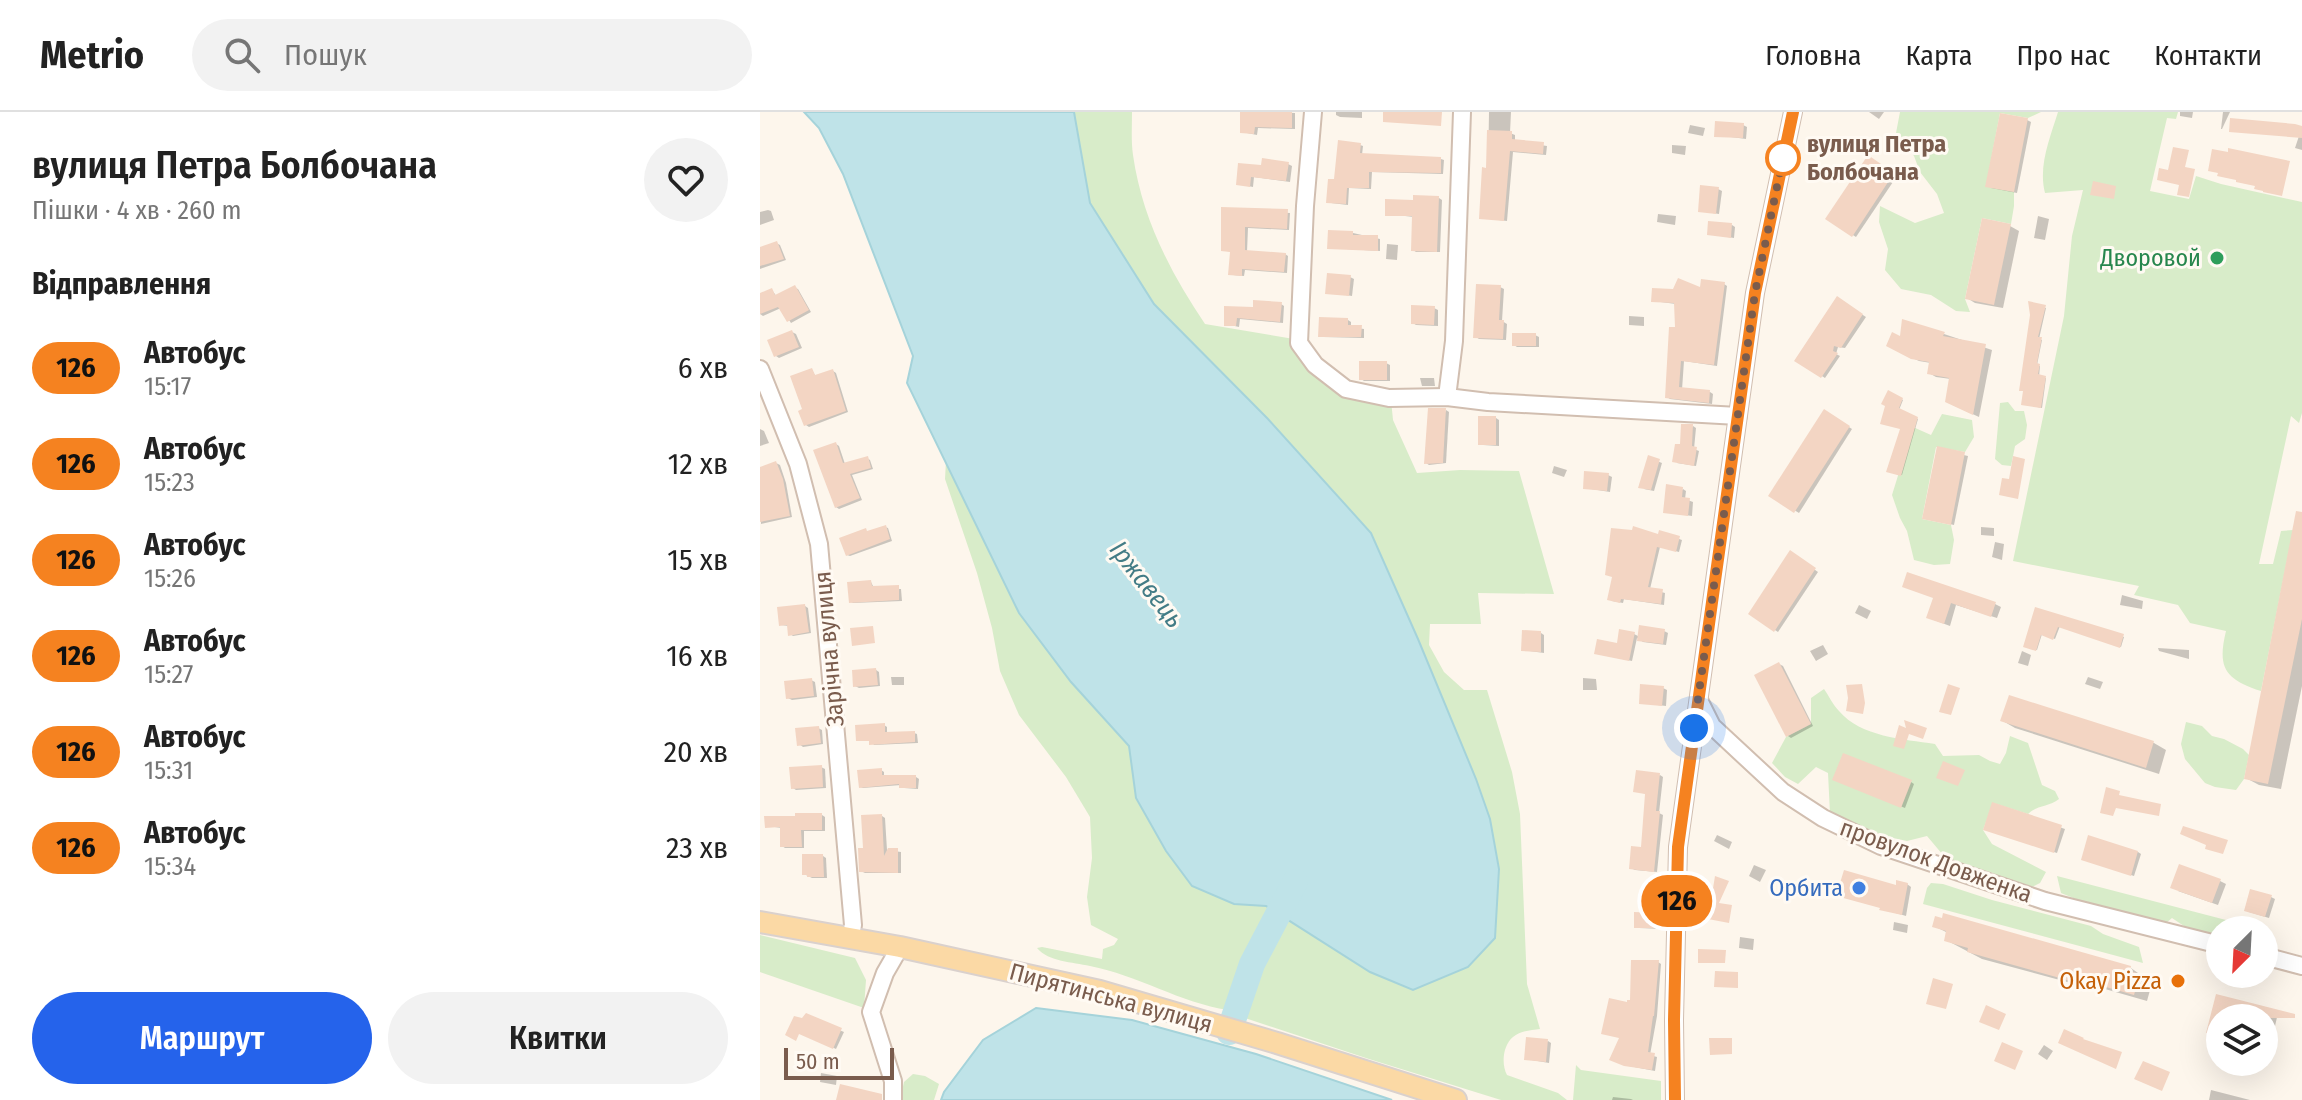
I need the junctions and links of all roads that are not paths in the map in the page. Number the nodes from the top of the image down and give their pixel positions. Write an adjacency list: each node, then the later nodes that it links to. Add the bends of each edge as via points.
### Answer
1 (1313, 112): 5 (street, via 1299,343 1315,365 1346,389 1389,398)
2 (1462, 112): 5 (street, via 1454,341)
3 (1793, 112): 6 (street, via 1760,263)
4 (760, 369): 9 (street, Зарічна вулиця, via 798,464 819,544 853,925)
5 (1447, 397): 6 (street)
6 (1738, 416): 7 (street)
7 (1699, 698): 10 (street, провулок Довженка, via 1712,726 1783,792 1823,818 1927,863 2045,901); 16 (street, via 1678,847)
8 (760, 922): 9 (main road, Пирятинська вулиця)
9 (850, 939): 11 (main road, Пирятинська вулиця)
10 (2206, 941)
11 (900, 947): 14 (street, via 871,1012 893,1081); 15 (main road, Пирятинська вулиця, via 1100,991)
12 (2278, 960): 13 (street)
13 (2302, 966)
14 (893, 1100)
15 (1456, 1100)
16 (1675, 1100)

